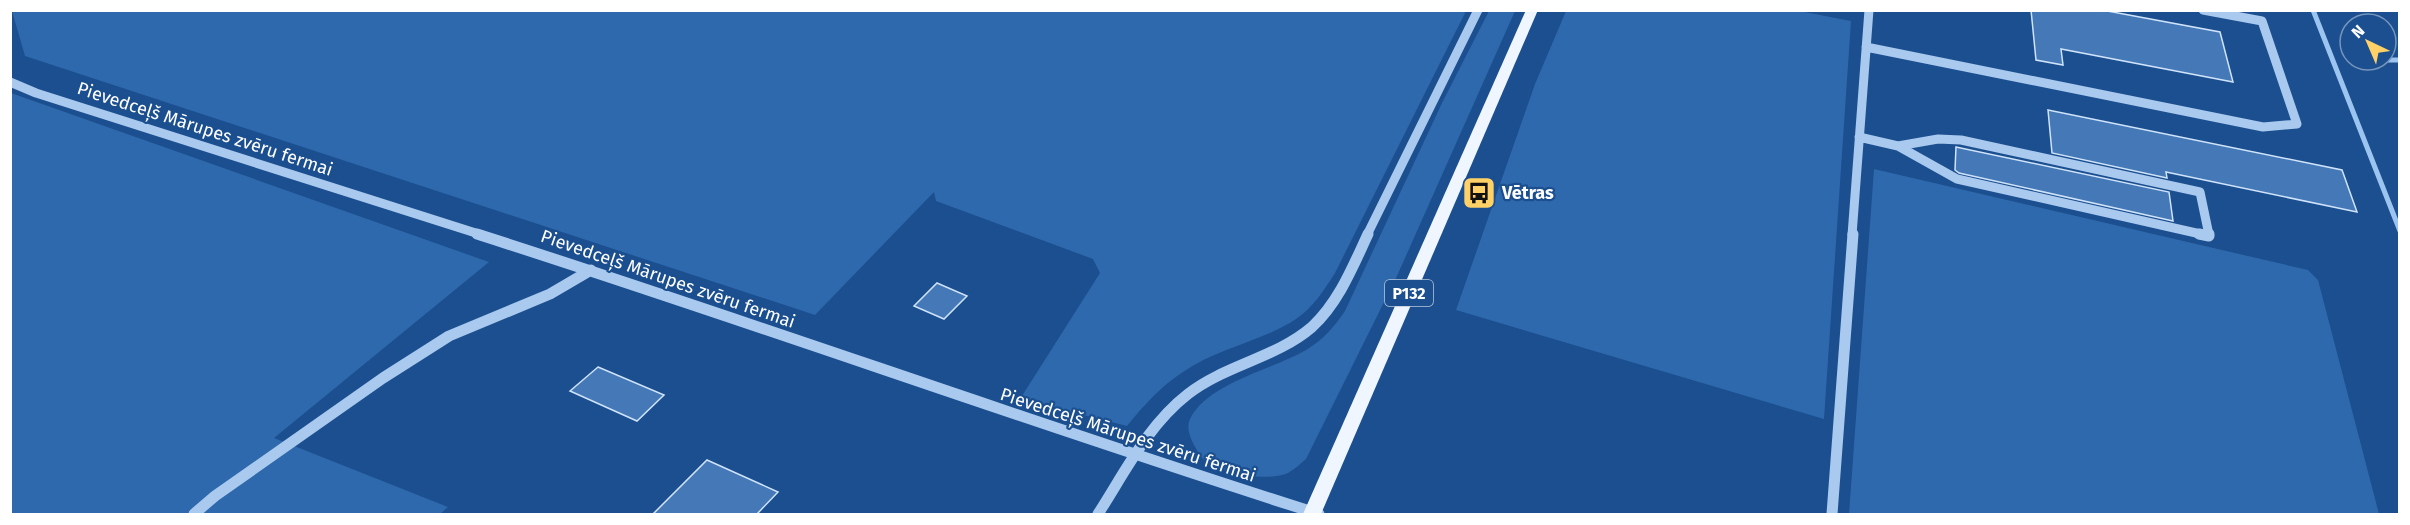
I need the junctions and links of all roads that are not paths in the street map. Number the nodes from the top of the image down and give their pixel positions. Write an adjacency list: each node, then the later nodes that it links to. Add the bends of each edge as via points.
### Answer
1 (1478, 10): 10 (street, via 1341,289 1324,314 1283,344 1189,393 1164,415)
2 (1532, 10): 13 (main road, P132)
3 (1869, 10): 5 (street)
4 (2203, 10): 5 (street, via 2262,21 2297,124 2263,127)
5 (1866, 47): 7 (street)
6 (10, 82): 9 (street, Pievedceļš Mārupes zvēru fermai)
7 (1859, 137): 8 (street); 14 (street)
8 (1898, 146): 8 (street, via 1938,139 1961,140 2200,192 2209,236 1957,179)
9 (591, 270): 10 (street, Pievedceļš Mārupes zvēru fermai); 11 (street, via 550,294 440,342 383,378)
10 (1136, 456): 12 (street); 13 (street, Pievedceļš Mārupes zvēru fermai)
11 (194, 514)
12 (1098, 514)
13 (1314, 514)
14 (1832, 514)

